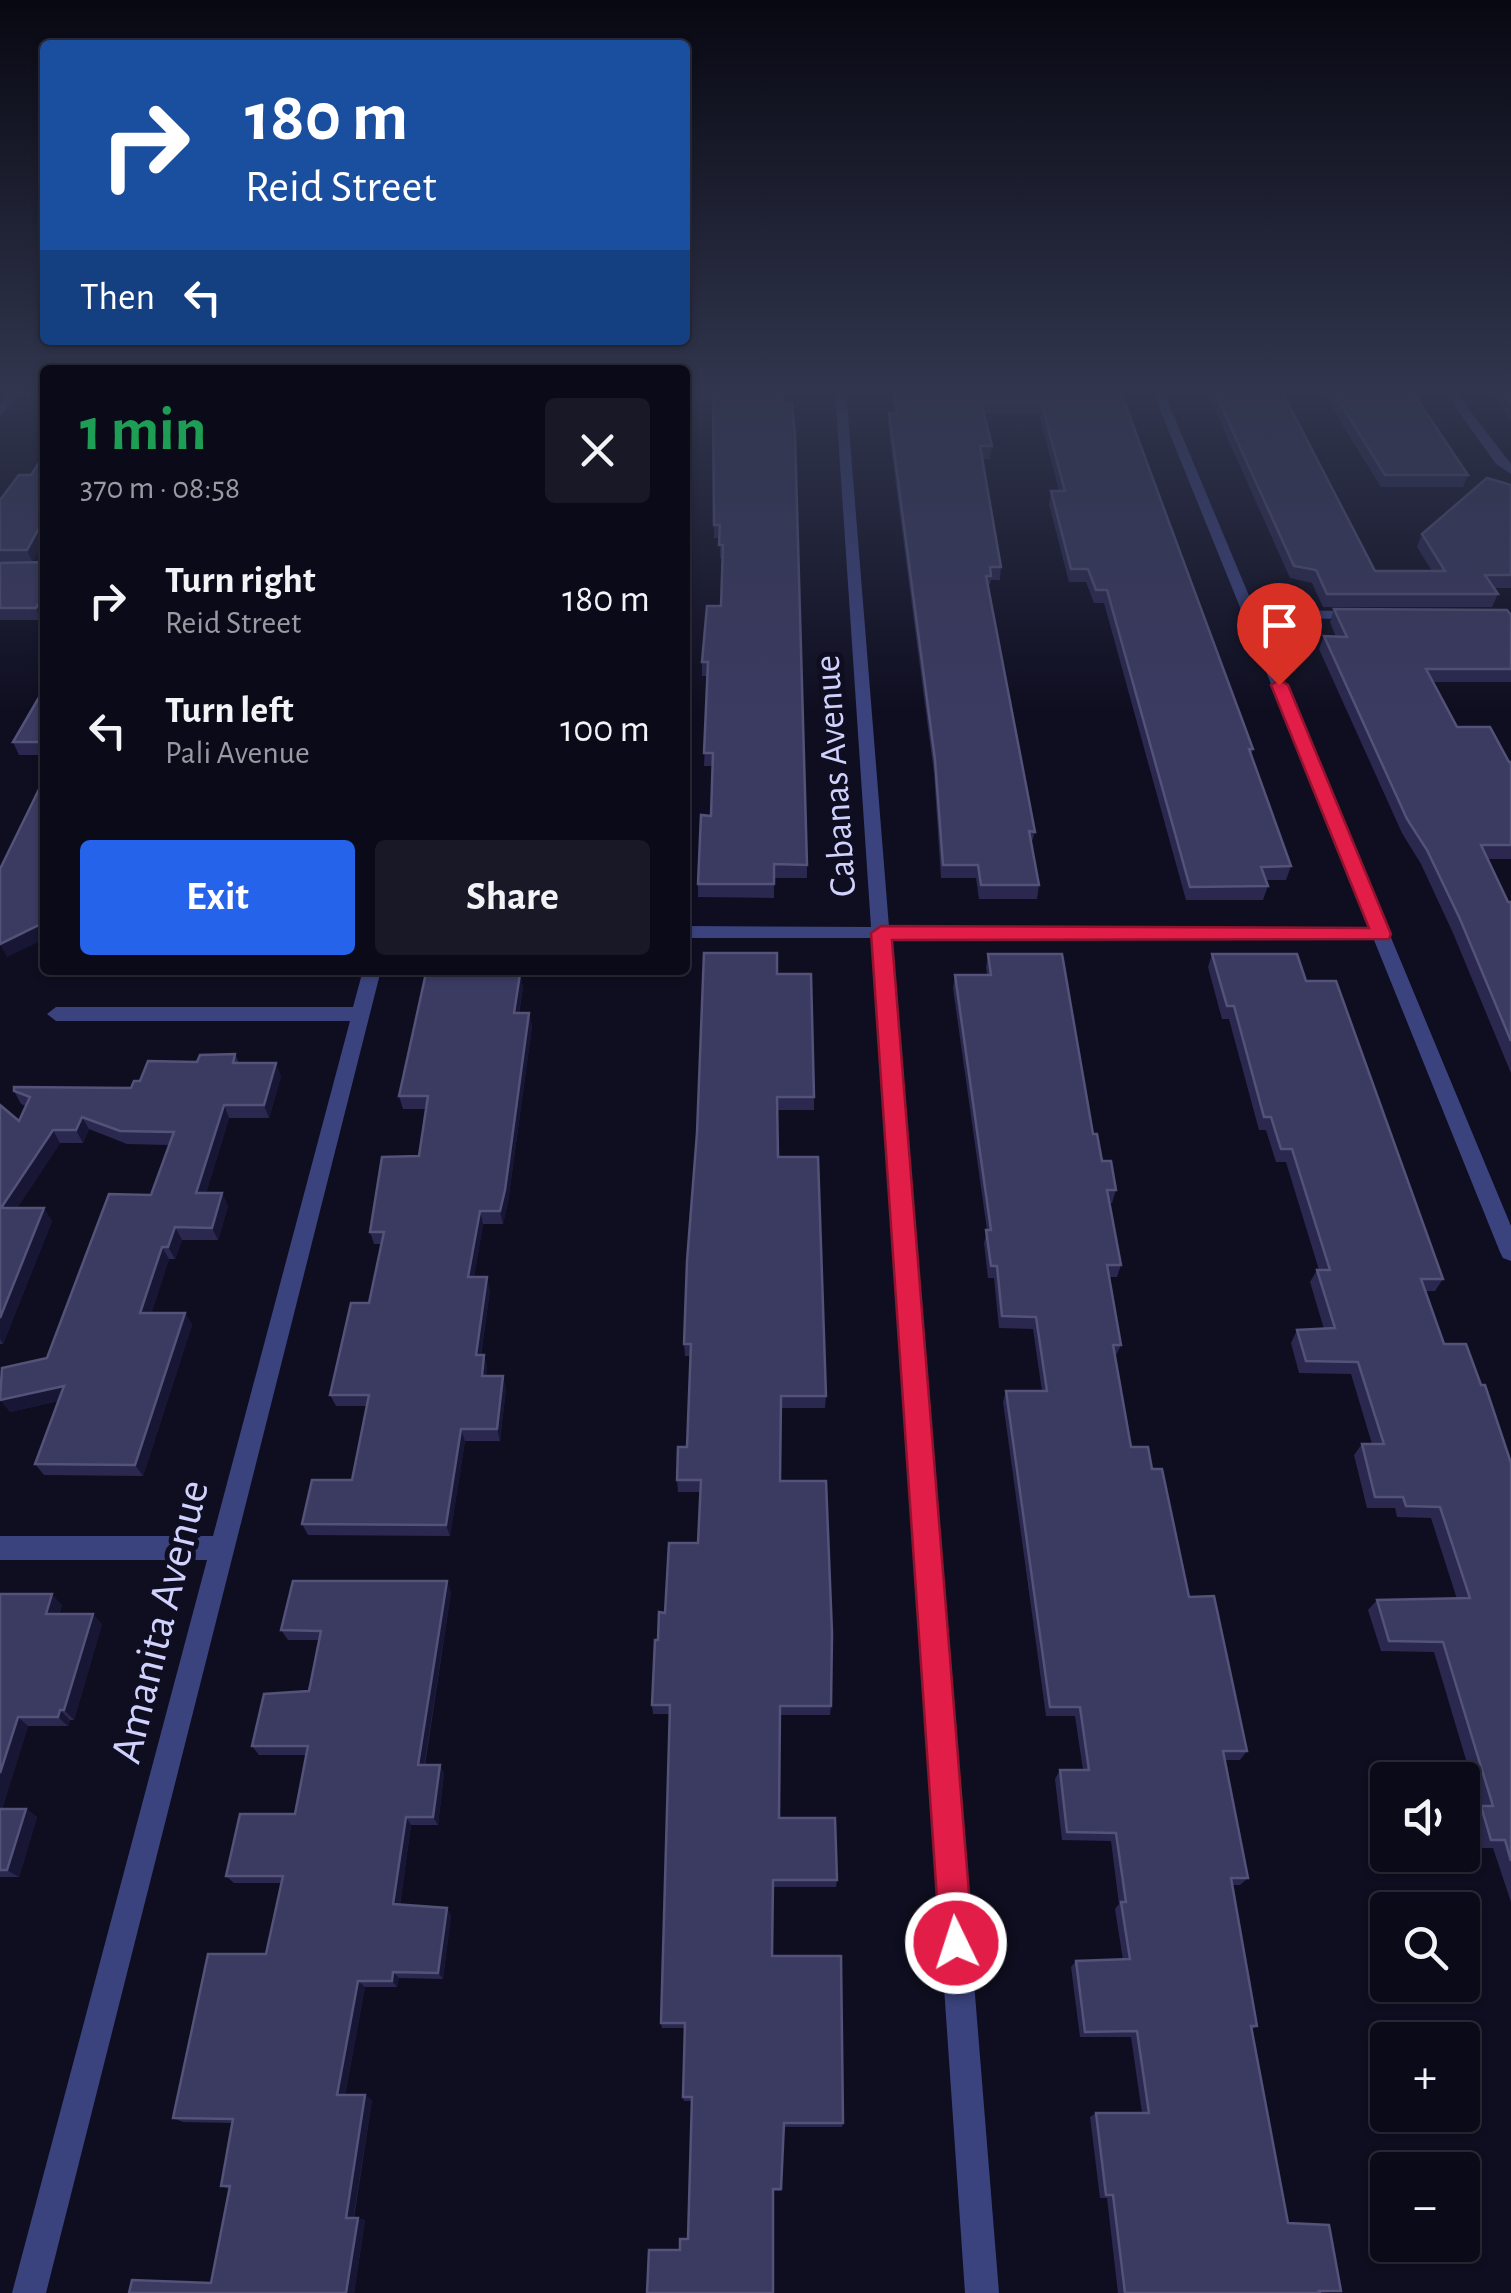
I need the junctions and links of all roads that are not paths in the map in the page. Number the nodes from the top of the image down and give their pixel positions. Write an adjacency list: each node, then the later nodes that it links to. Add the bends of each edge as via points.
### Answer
1 (848, 497): 6 (street, Cabanas Avenue)
2 (1202, 497): 3 (street)
3 (1250, 614): 4 (street); 7 (street)
4 (1368, 615)
5 (690, 932): 6 (street)
6 (881, 933): 7 (street); 15 (street, Cabanas Avenue)
7 (1382, 934): 11 (street)
8 (371, 975): 10 (street, Amanita Avenue)
9 (56, 1014): 10 (street)
10 (361, 1014): 13 (street, Amanita Avenue)
11 (1511, 1252)
12 (0, 1548): 13 (street)
13 (220, 1548): 14 (street, Amanita Avenue)
14 (28, 2293)
15 (982, 2293)

